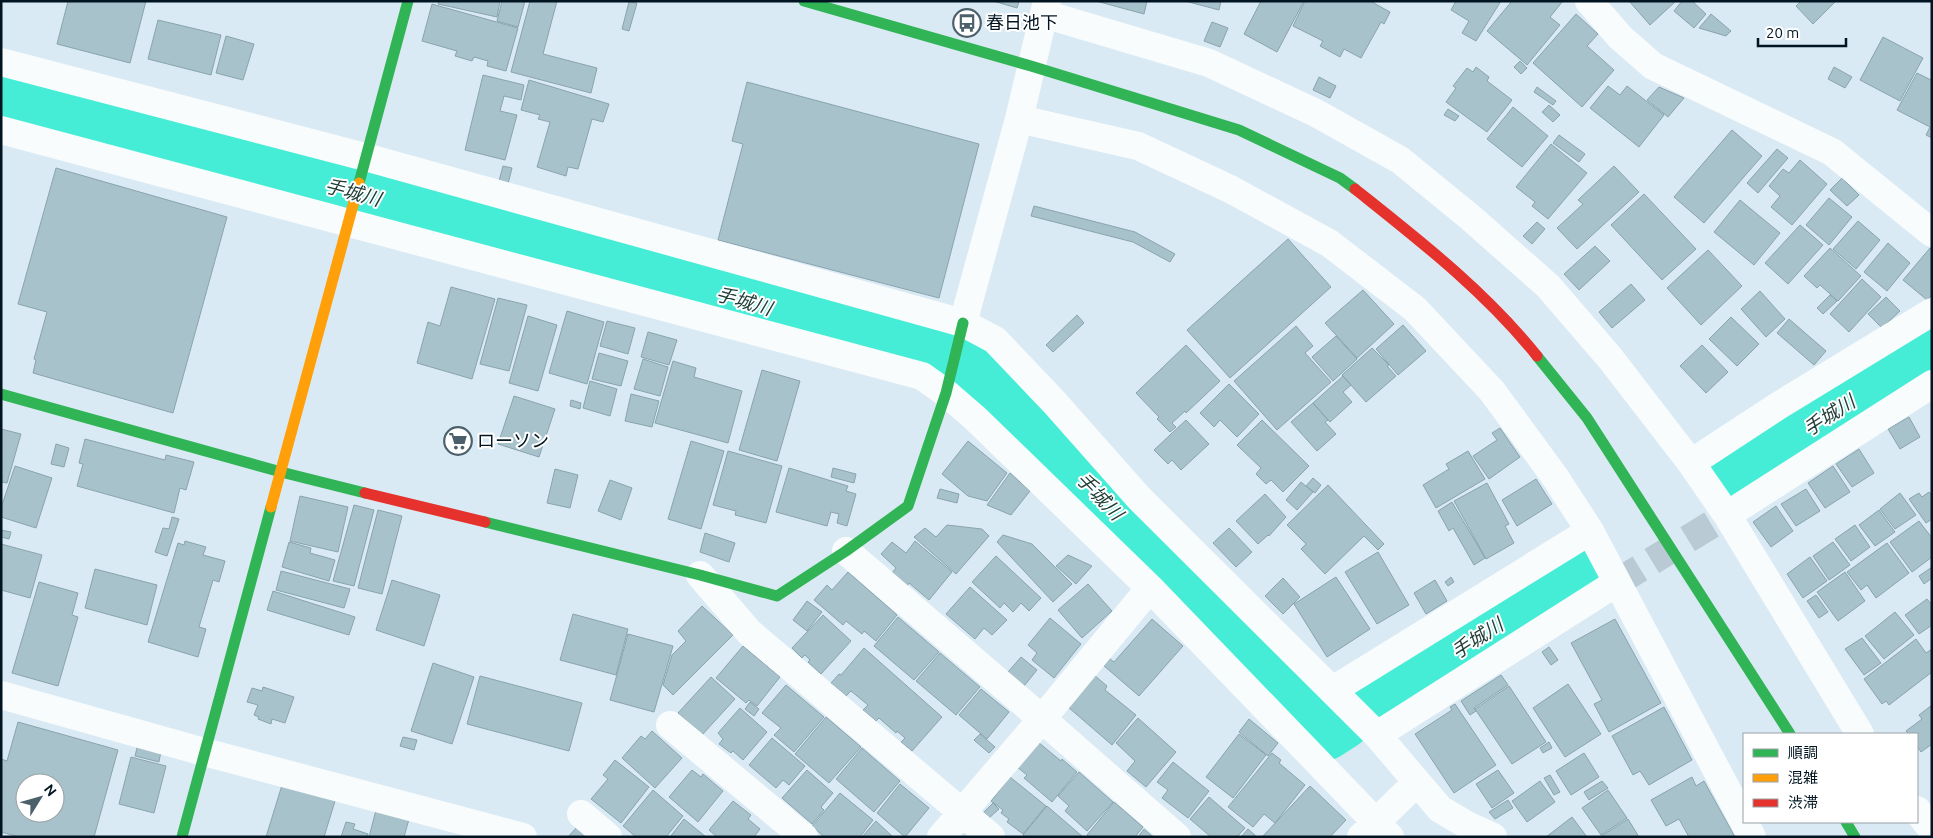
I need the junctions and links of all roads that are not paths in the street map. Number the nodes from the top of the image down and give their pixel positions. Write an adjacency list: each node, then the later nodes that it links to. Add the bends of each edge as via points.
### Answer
1 (408, 1): 9 (street)
2 (804, 1): 6 (street)
3 (1589, 1): 11 (street, via 1620,38 1653,66 1832,152)
4 (1046, 8): 6 (street); 17 (street, via 1209,63 1316,113 1400,160 1548,286 1610,358)
5 (1, 62): 9 (street)
6 (1031, 66): 7 (street); 29 (street, via 1239,130 1340,178 1431,249 1515,328 1587,418)
7 (1019, 119): 13 (street); 20 (street, via 1138,146 1230,189 1329,243 1415,309 1492,391)
8 (1, 130): 10 (street)
9 (363, 163): 10 (street); 13 (street)
10 (349, 215): 15 (street); 18 (street)
11 (1932, 233)
12 (1932, 312): 17 (street)
13 (962, 329): 15 (street); 25 (street, via 995,340 1139,498)
14 (1932, 384): 19 (street)
15 (947, 385): 21 (street, via 908,506); 24 (street, via 975,418)
16 (1, 394): 18 (street)
17 (1691, 463): 19 (street)
18 (281, 472): 22 (street); 32 (street)
19 (1727, 515): 30 (street)
20 (1590, 531): 23 (street); 25 (street)
21 (846, 551): 22 (street, via 778,596); 27 (street)
22 (700, 575): 35 (street, via 749,632)
23 (1616, 583): 31 (street); 37 (street)
24 (1150, 588): 27 (street); 41 (street)
25 (1334, 690): 31 (street)
26 (1, 695): 32 (street)
27 (1042, 719): 35 (street); 48 (street)
28 (670, 725): 45 (street)
29 (1789, 733)
30 (1859, 733)
31 (1377, 735): 33 (street)
32 (204, 752): 42 (street); 43 (street)
33 (1417, 782): 41 (street); 49 (street, via 1440,809)
34 (1918, 811): 40 (street)
35 (962, 812): 46 (street); 47 (street)
36 (581, 814): 44 (street)
37 (1743, 820)
38 (1745, 823): 50 (street)
39 (1847, 823): 51 (street)
40 (1932, 830)
41 (1376, 832)
42 (182, 837)
43 (523, 837)
44 (608, 837)
45 (804, 837)
46 (941, 837)
47 (991, 837)
48 (1177, 837)
49 (1493, 837)
50 (1752, 837)
51 (1855, 837)

